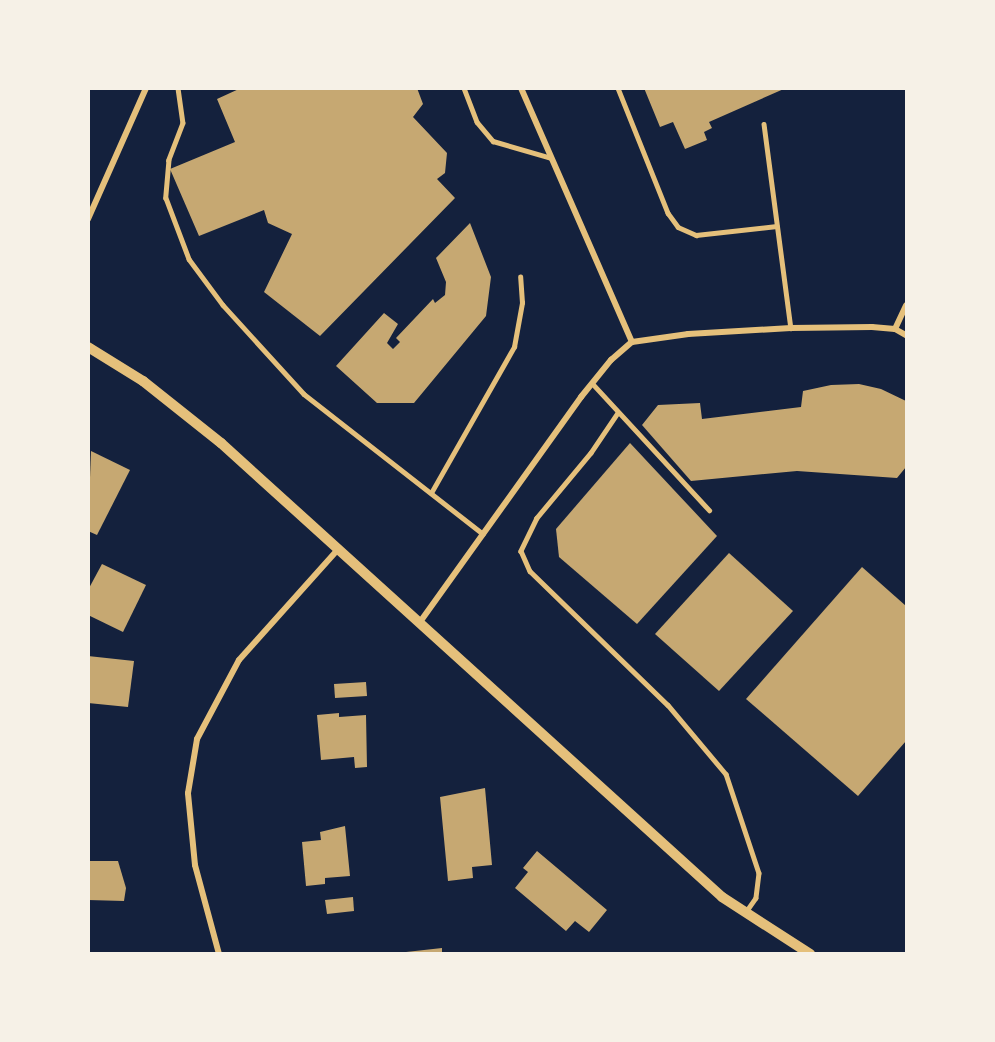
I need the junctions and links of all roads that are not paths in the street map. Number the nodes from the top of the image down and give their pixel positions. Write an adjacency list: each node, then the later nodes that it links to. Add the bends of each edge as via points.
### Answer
1 (146, 88): 8 (street)
2 (178, 88): 19 (lane, via 183,123 169,160 166,198 189,259 223,305 304,394)
3 (464, 88): 7 (lane, via 477,122 494,141)
4 (521, 88): 7 (street)
5 (618, 88): 9 (lane, via 668,213 678,226 696,235)
6 (764, 124): 9 (lane)
7 (551, 158): 15 (street)
8 (88, 219)
9 (777, 226): 12 (lane)
10 (520, 277): 19 (lane, via 522,303 514,347)
11 (906, 305): 13 (street)
12 (791, 328): 13 (street); 15 (street)
13 (895, 329): 14 (street)
14 (906, 335)
15 (632, 342): 17 (street)
16 (88, 347): 22 (street, via 164,398)
17 (592, 383): 18 (lane); 21 (street)
18 (618, 413): 20 (lane); 24 (lane, via 591,453 537,518 521,551 530,571 668,705 726,774 759,873 756,898)
19 (431, 493): 21 (lane)
20 (709, 510)
21 (483, 534): 23 (street)
22 (339, 548): 23 (street); 25 (street, via 239,660 197,739 188,793 195,865)
23 (420, 622): 24 (street)
24 (745, 913): 26 (street)
25 (219, 954)
26 (810, 954)

